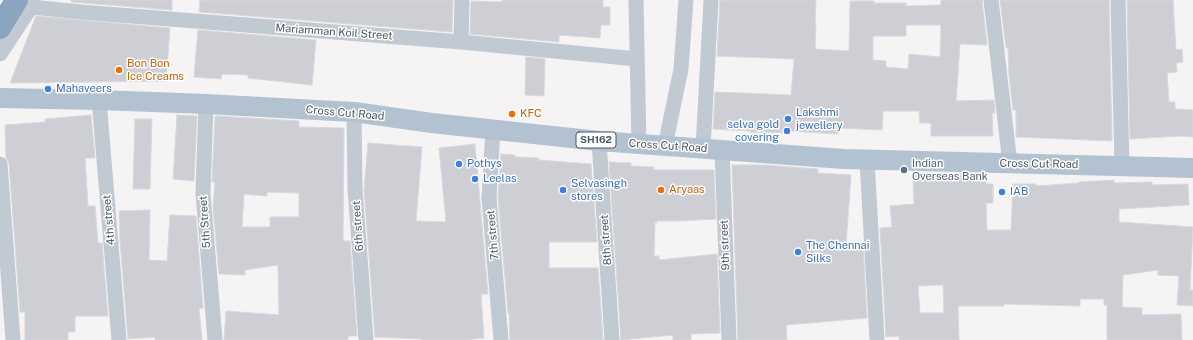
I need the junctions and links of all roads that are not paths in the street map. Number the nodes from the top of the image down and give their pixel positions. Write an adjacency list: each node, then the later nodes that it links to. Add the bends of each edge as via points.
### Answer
1 (462, 0): 9 (street)
2 (636, 0): 11 (street)
3 (686, 0): 19 (street, via 681,69)
4 (711, 0): 20 (street, 9th street)
5 (991, 0): 23 (street)
6 (1118, 0): 24 (street)
7 (27, 2): 8 (highway); 9 (street, Mariamman Koil Street, via 88,13); 10 (street)
8 (0, 28)
9 (461, 42): 11 (street, Mariamman Koil Street)
10 (0, 54)
11 (637, 59): 18 (street)
12 (0, 98): 13 (main road, Cross Cut Road / SH162)
13 (99, 100): 14 (main road, Cross Cut Road / SH162); 27 (street, 4th street)
14 (206, 104): 15 (main road, Cross Cut Road / SH162); 28 (street, 5th Street, via 203,193)
15 (354, 112): 16 (main road, Cross Cut Road / SH162); 29 (street, 6th street, via 355,188)
16 (493, 129): 17 (main road, Cross Cut Road / SH162); 30 (street, 7th street, via 490,198)
17 (599, 141): 18 (main road, Cross Cut Road / SH162); 31 (street, 8th street)
18 (639, 144): 19 (main road, Cross Cut Road / SH162)
19 (665, 146): 20 (main road, Cross Cut Road / SH162)
20 (713, 150): 21 (main road, Cross Cut Road / SH162); 32 (street, 9th street)
21 (867, 160): 23 (main road, Cross Cut Road / SH162); 33 (street)
22 (0, 164): 26 (street)
23 (1010, 164): 24 (main road, Cross Cut Road / SH162)
24 (1122, 166): 25 (main road, Cross Cut Road / SH162)
25 (1193, 168)
26 (13, 340)
27 (119, 340)
28 (215, 340)
29 (366, 340)
30 (501, 340)
31 (612, 340)
32 (729, 340)
33 (876, 340)

